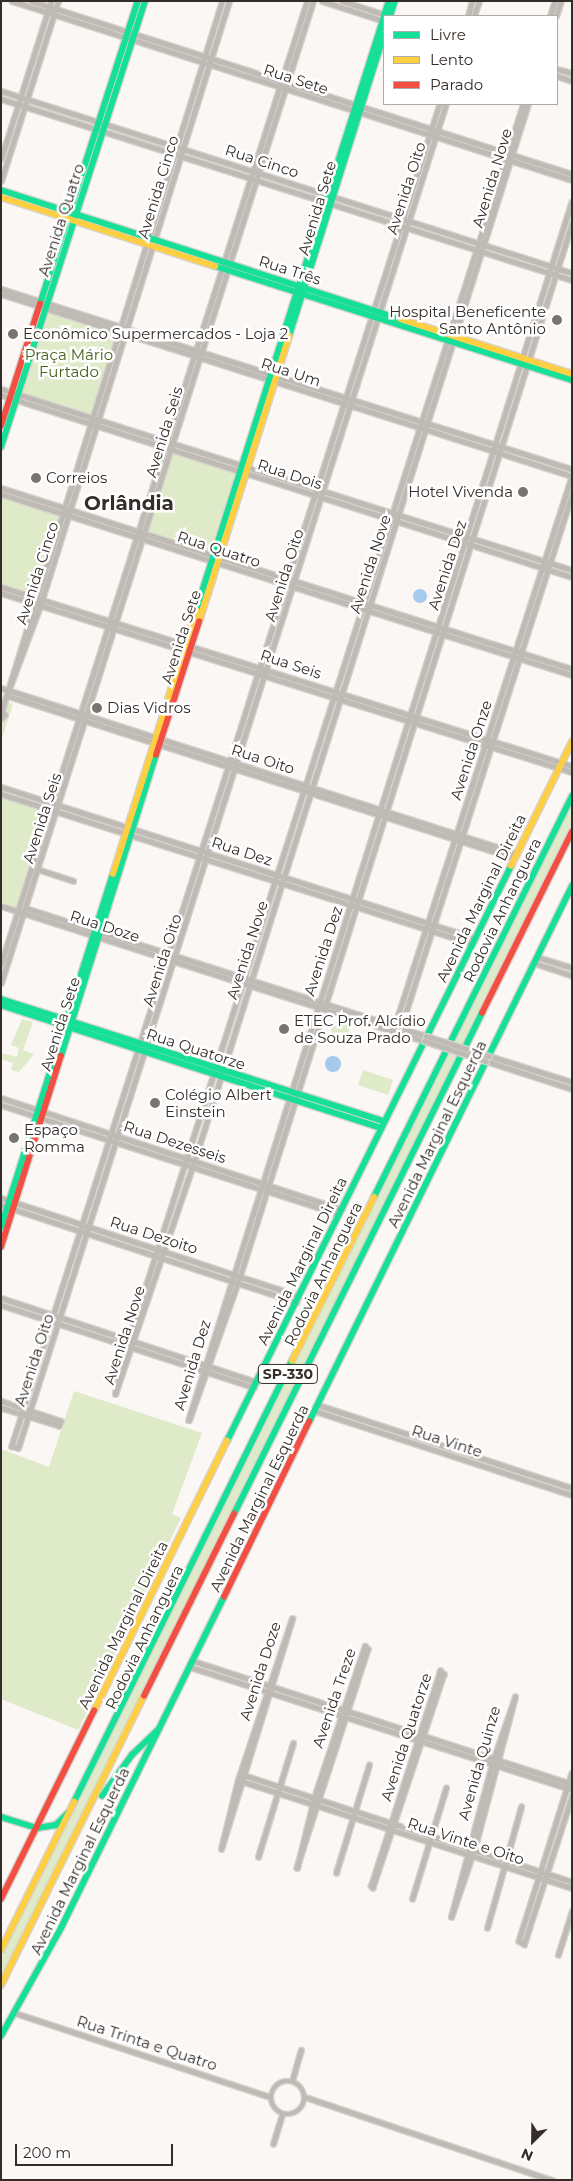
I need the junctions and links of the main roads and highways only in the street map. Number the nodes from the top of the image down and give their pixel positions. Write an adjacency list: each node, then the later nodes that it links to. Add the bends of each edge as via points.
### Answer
1 (138, 1): 5 (main road, Avenida Quatro)
2 (145, 1): 5 (main road, Avenida Quatro)
3 (389, 1): 6 (main road, Avenida Sete)
4 (395, 1): 7 (main road, Avenida Sete)
5 (139, 10): 13 (main road, Avenida Quatro)
6 (386, 15)
7 (387, 15)
8 (383, 27): 10 (main road, Avenida Sete)
9 (383, 38): 10 (main road, Avenida Sete)
10 (358, 109): 14 (main road, Avenida Sete)
11 (1, 190): 13 (main road, Rua Três)
12 (1, 197): 13 (main road, Rua Três)
13 (72, 216): 14 (main road, Rua Três); 18 (main road, Avenida Quatro)
14 (301, 290): 15 (main road, Rua Três); 27 (main road, Avenida Sete)
15 (526, 363): 16 (main road, Rua Três); 17 (main road, Rua Três)
16 (572, 374)
17 (572, 380)
18 (14, 396): 19 (main road, Avenida Quatro); 20 (main road, Avenida Quatro)
19 (1, 426)
20 (1, 447)
21 (572, 742): 29 (main road, Avenida Marginal Direita)
22 (572, 796): 35 (main road, Rodovia Anhanguera / SP-330)
23 (572, 832): 36 (main road, Rodovia Anhanguera / SP-330)
24 (572, 886): 34 (main road, Avenida Marginal Esquerda)
25 (1, 999): 27 (main road, Rua Quatorze)
26 (1, 1005): 27 (main road, Rua Quatorze)
27 (69, 1025): 28 (main road, Rua Quatorze); 31 (main road, Avenida Sete)
28 (293, 1096): 29 (main road, Rua Quatorze); 30 (main road, Rua Quatorze)
29 (384, 1121): 30 (main road, Avenida Marginal Direita)
30 (381, 1128): 38 (main road, Avenida Marginal Direita)
31 (9, 1205): 32 (main road, Avenida Sete); 33 (main road, Avenida Sete)
32 (1, 1227)
33 (1, 1247)
34 (159, 1729): 36 (main road, via 132,1755); 42 (main road, Avenida Marginal Esquerda)
35 (84, 1788): 38 (main road, via 61,1822); 40 (main road, Rodovia Anhanguera / SP-330)
36 (89, 1814): 41 (main road, Rodovia Anhanguera / SP-330)
37 (1, 1817): 38 (main road)
38 (37, 1828): 39 (main road, Avenida Marginal Direita)
39 (1, 1899)
40 (1, 1950)
41 (1, 1985)
42 (1, 2036)

